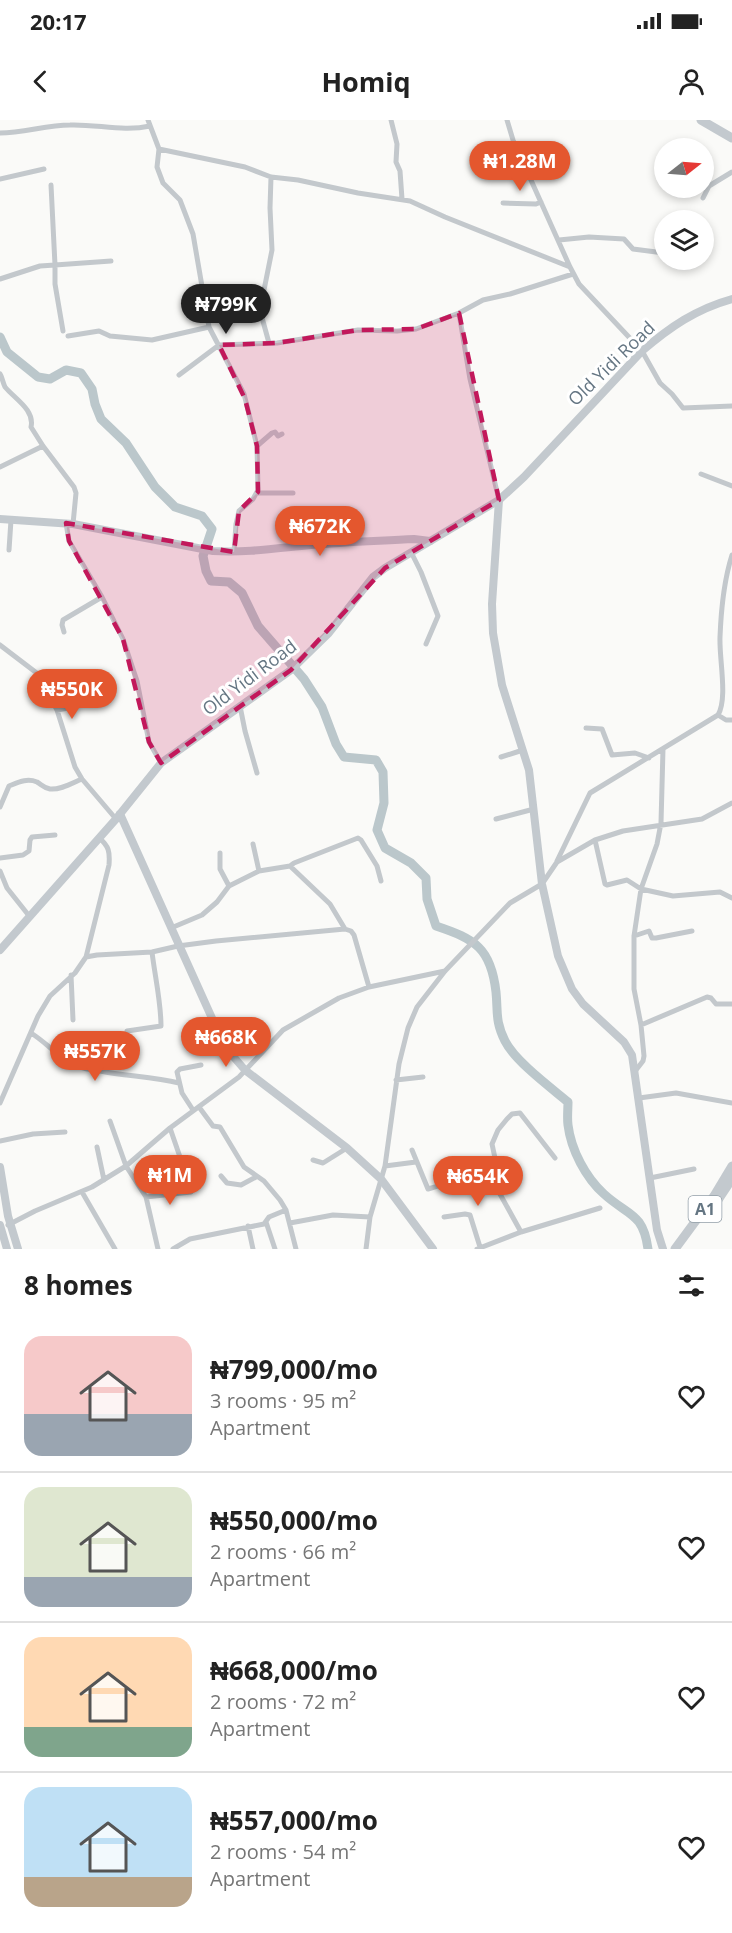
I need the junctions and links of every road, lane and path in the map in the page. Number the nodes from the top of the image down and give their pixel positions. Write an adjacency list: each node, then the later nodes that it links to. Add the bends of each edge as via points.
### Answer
1 (391, 120): 16 (street)
2 (507, 120): 17 (street)
3 (701, 120): 8 (highway)
4 (712, 120): 7 (highway)
5 (149, 123): 6 (street, via 122,129 59,125); 9 (street)
6 (0, 133)
7 (732, 133)
8 (732, 138)
9 (159, 149): 12 (street, via 245,167); 28 (street, via 157,167 163,183 180,200 193,234)
10 (44, 169): 13 (street)
11 (732, 172): 14 (street)
12 (271, 177): 16 (street); 31 (street, via 272,250 261,314)
13 (0, 179)
14 (714, 183)
15 (51, 185): 22 (street)
16 (402, 199): 23 (street)
17 (541, 202): 18 (street); 19 (street)
18 (503, 203)
19 (559, 240): 20 (street, via 624,239 633,249); 23 (street)
20 (654, 252)
21 (111, 261): 22 (street)
22 (55, 265): 25 (street); 29 (street)
23 (570, 267): 24 (street)
24 (573, 274): 27 (street, via 483,300); 33 (street)
25 (0, 279)
26 (732, 299): 33 (main road, Old Yidi Road, via 688,316)
27 (459, 313): 31 (street, via 416,329 346,331); 45 (street)
28 (209, 327): 30 (street, via 152,340 99,331); 32 (street)
29 (63, 331)
30 (68, 336)
31 (269, 343): 32 (street)
32 (219, 345): 35 (street); 39 (street, via 244,394)
33 (642, 351): 36 (street, via 660,383 682,408); 45 (main road, Old Yidi Road)
34 (0, 374): 38 (street, via 3,384 29,413)
35 (178, 375)
36 (732, 405)
37 (282, 434): 39 (street, via 278,436 275,432)
38 (43, 446): 40 (street); 48 (street, via 76,492)
39 (257, 446): 44 (street)
40 (0, 467)
41 (701, 474): 42 (street)
42 (732, 486)
43 (293, 493): 44 (street)
44 (257, 494): 51 (street, via 239,511)
45 (498, 501): 49 (main road, Old Yidi Road); 66 (street, via 493,633 502,685)
46 (0, 519): 47 (street)
47 (11, 520): 48 (street); 50 (street)
48 (69, 523): 51 (street); 55 (street, via 69,541)
49 (430, 541): 51 (street); 52 (main road, Old Yidi Road)
50 (9, 550)
51 (234, 552)
52 (411, 552): 57 (street, via 438,616); 60 (main road, Old Yidi Road, via 373,577 328,634 293,667)
53 (732, 555): 54 (street)
54 (730, 571): 62 (street, via 720,637 722,708)
55 (102, 597): 56 (street, via 63,620); 69 (street, via 123,639 137,681 151,748)
56 (64, 632)
57 (426, 644)
58 (1, 647): 61 (street, via 38,674)
59 (94, 699): 61 (street)
60 (240, 706): 69 (main road, Old Yidi Road); 70 (street)
61 (57, 710): 71 (street)
62 (718, 715): 63 (street); 65 (street)
63 (732, 720)
64 (586, 728): 68 (street, via 602,729 612,755 635,753)
65 (663, 749): 68 (street); 77 (street)
66 (523, 750): 67 (street); 74 (street)
67 (501, 757)
68 (649, 758): 84 (street, via 590,793)
69 (160, 763): 75 (main road, Old Yidi Road)
70 (257, 773)
71 (82, 779): 73 (street, via 53,789 28,779 9,786); 75 (street)
72 (732, 803): 77 (street, via 702,819)
73 (0, 807)
74 (534, 809): 76 (street); 89 (street)
75 (118, 817): 79 (main road, Old Yidi Road); 94 (street)
76 (496, 819)
77 (661, 823): 80 (street); 91 (street)
78 (55, 834): 83 (street, via 32,837 29,851 23,855)
79 (99, 838): 93 (main road, Old Yidi Road); 101 (street, via 110,852 110,865)
80 (595, 840): 84 (street); 91 (street, via 605,884 627,880)
81 (253, 844): 87 (street)
82 (220, 854): 90 (street, via 222,875)
83 (0, 858)
84 (557, 862): 89 (street)
85 (290, 866): 87 (street); 88 (street, via 358,838 377,866); 95 (street, via 330,904)
86 (0, 871): 93 (street, via 7,888)
87 (259, 871): 90 (street)
88 (381, 881)
89 (542, 884): 102 (street, via 510,903); 112 (street, via 558,956 568,981 583,1004 629,1048)
90 (229, 886): 94 (street, via 202,915)
91 (641, 890): 92 (street, via 673,897 720,892); 97 (street)
92 (732, 898)
93 (30, 917): 99 (main road, Old Yidi Road)
94 (170, 928): 98 (street)
95 (345, 929): 98 (street); 104 (street, via 354,935)
96 (692, 931): 97 (street, via 656,938 649,932)
97 (634, 936): 107 (street, via 634,989)
98 (178, 946): 100 (street); 111 (street, via 225,1047)
99 (0, 950)
100 (152, 952): 101 (street); 108 (street, via 161,1026)
101 (86, 957): 103 (street)
102 (445, 971): 104 (street); 114 (street, via 417,1007)
103 (71, 975): 106 (street); 109 (street, via 50,996)
104 (369, 987): 111 (street, via 339,998 283,1030)
105 (732, 1004): 107 (street, via 716,1004 706,997)
106 (73, 1020)
107 (641, 1025): 112 (street, via 644,1056)
108 (127, 1031)
109 (31, 1033): 115 (street, via 76,1066); 117 (street)
110 (201, 1065): 115 (street, via 180,1069)
111 (245, 1070): 119 (street); 126 (street)
112 (636, 1070): 116 (street)
113 (423, 1077): 114 (street)
114 (396, 1080): 133 (street)
115 (179, 1083): 120 (street)
116 (639, 1098): 118 (street, via 676,1093); 139 (street)
117 (0, 1103)
118 (732, 1103)
119 (199, 1107): 120 (street); 138 (street, via 213,1126 220,1127 244,1167)
120 (193, 1110): 122 (street)
121 (110, 1121): 132 (street)
122 (170, 1128): 128 (street); 132 (street)
123 (65, 1132): 124 (street)
124 (0, 1141)
125 (97, 1147): 141 (street)
126 (347, 1148): 130 (street, via 323,1163); 140 (street)
127 (412, 1150): 131 (street)
128 (180, 1156)
129 (555, 1158): 142 (street, via 520,1113 512,1114 493,1140)
130 (313, 1160)
131 (416, 1162): 133 (street); 142 (street, via 428,1189 463,1181)
132 (126, 1166): 141 (street); 145 (street)
133 (385, 1166): 140 (street)
134 (0, 1167): 152 (main road)
135 (694, 1169): 139 (street)
136 (731, 1173): 168 (highway, A1); 169 (highway, A1)
137 (221, 1176): 138 (street, via 227,1183 241,1185)
138 (256, 1178): 147 (street, via 264,1181)
139 (650, 1178): 167 (street)
140 (381, 1179): 148 (street); 166 (street)
141 (104, 1180): 143 (street)
142 (495, 1185): 154 (street)
143 (82, 1192): 152 (street); 158 (street)
144 (191, 1192): 145 (street)
145 (146, 1197): 159 (street)
146 (600, 1208): 154 (street)
147 (286, 1210): 150 (street); 151 (street)
148 (370, 1217): 151 (street, via 333,1215); 165 (street)
149 (444, 1217): 155 (street, via 470,1215)
150 (266, 1222): 153 (street); 163 (street)
151 (290, 1223): 164 (street)
152 (3, 1225): 156 (main road); 157 (main road)
153 (248, 1226): 161 (street, via 190,1239); 162 (street)
154 (520, 1232): 155 (street)
155 (478, 1248)
156 (7, 1249)
157 (18, 1249)
158 (115, 1249)
159 (157, 1249): 160 (street)
160 (163, 1249)
161 (174, 1249)
162 (253, 1249)
163 (275, 1249)
164 (297, 1249)
165 (366, 1249)
166 (433, 1249)
167 (663, 1249)
168 (675, 1249)
169 (683, 1249)

